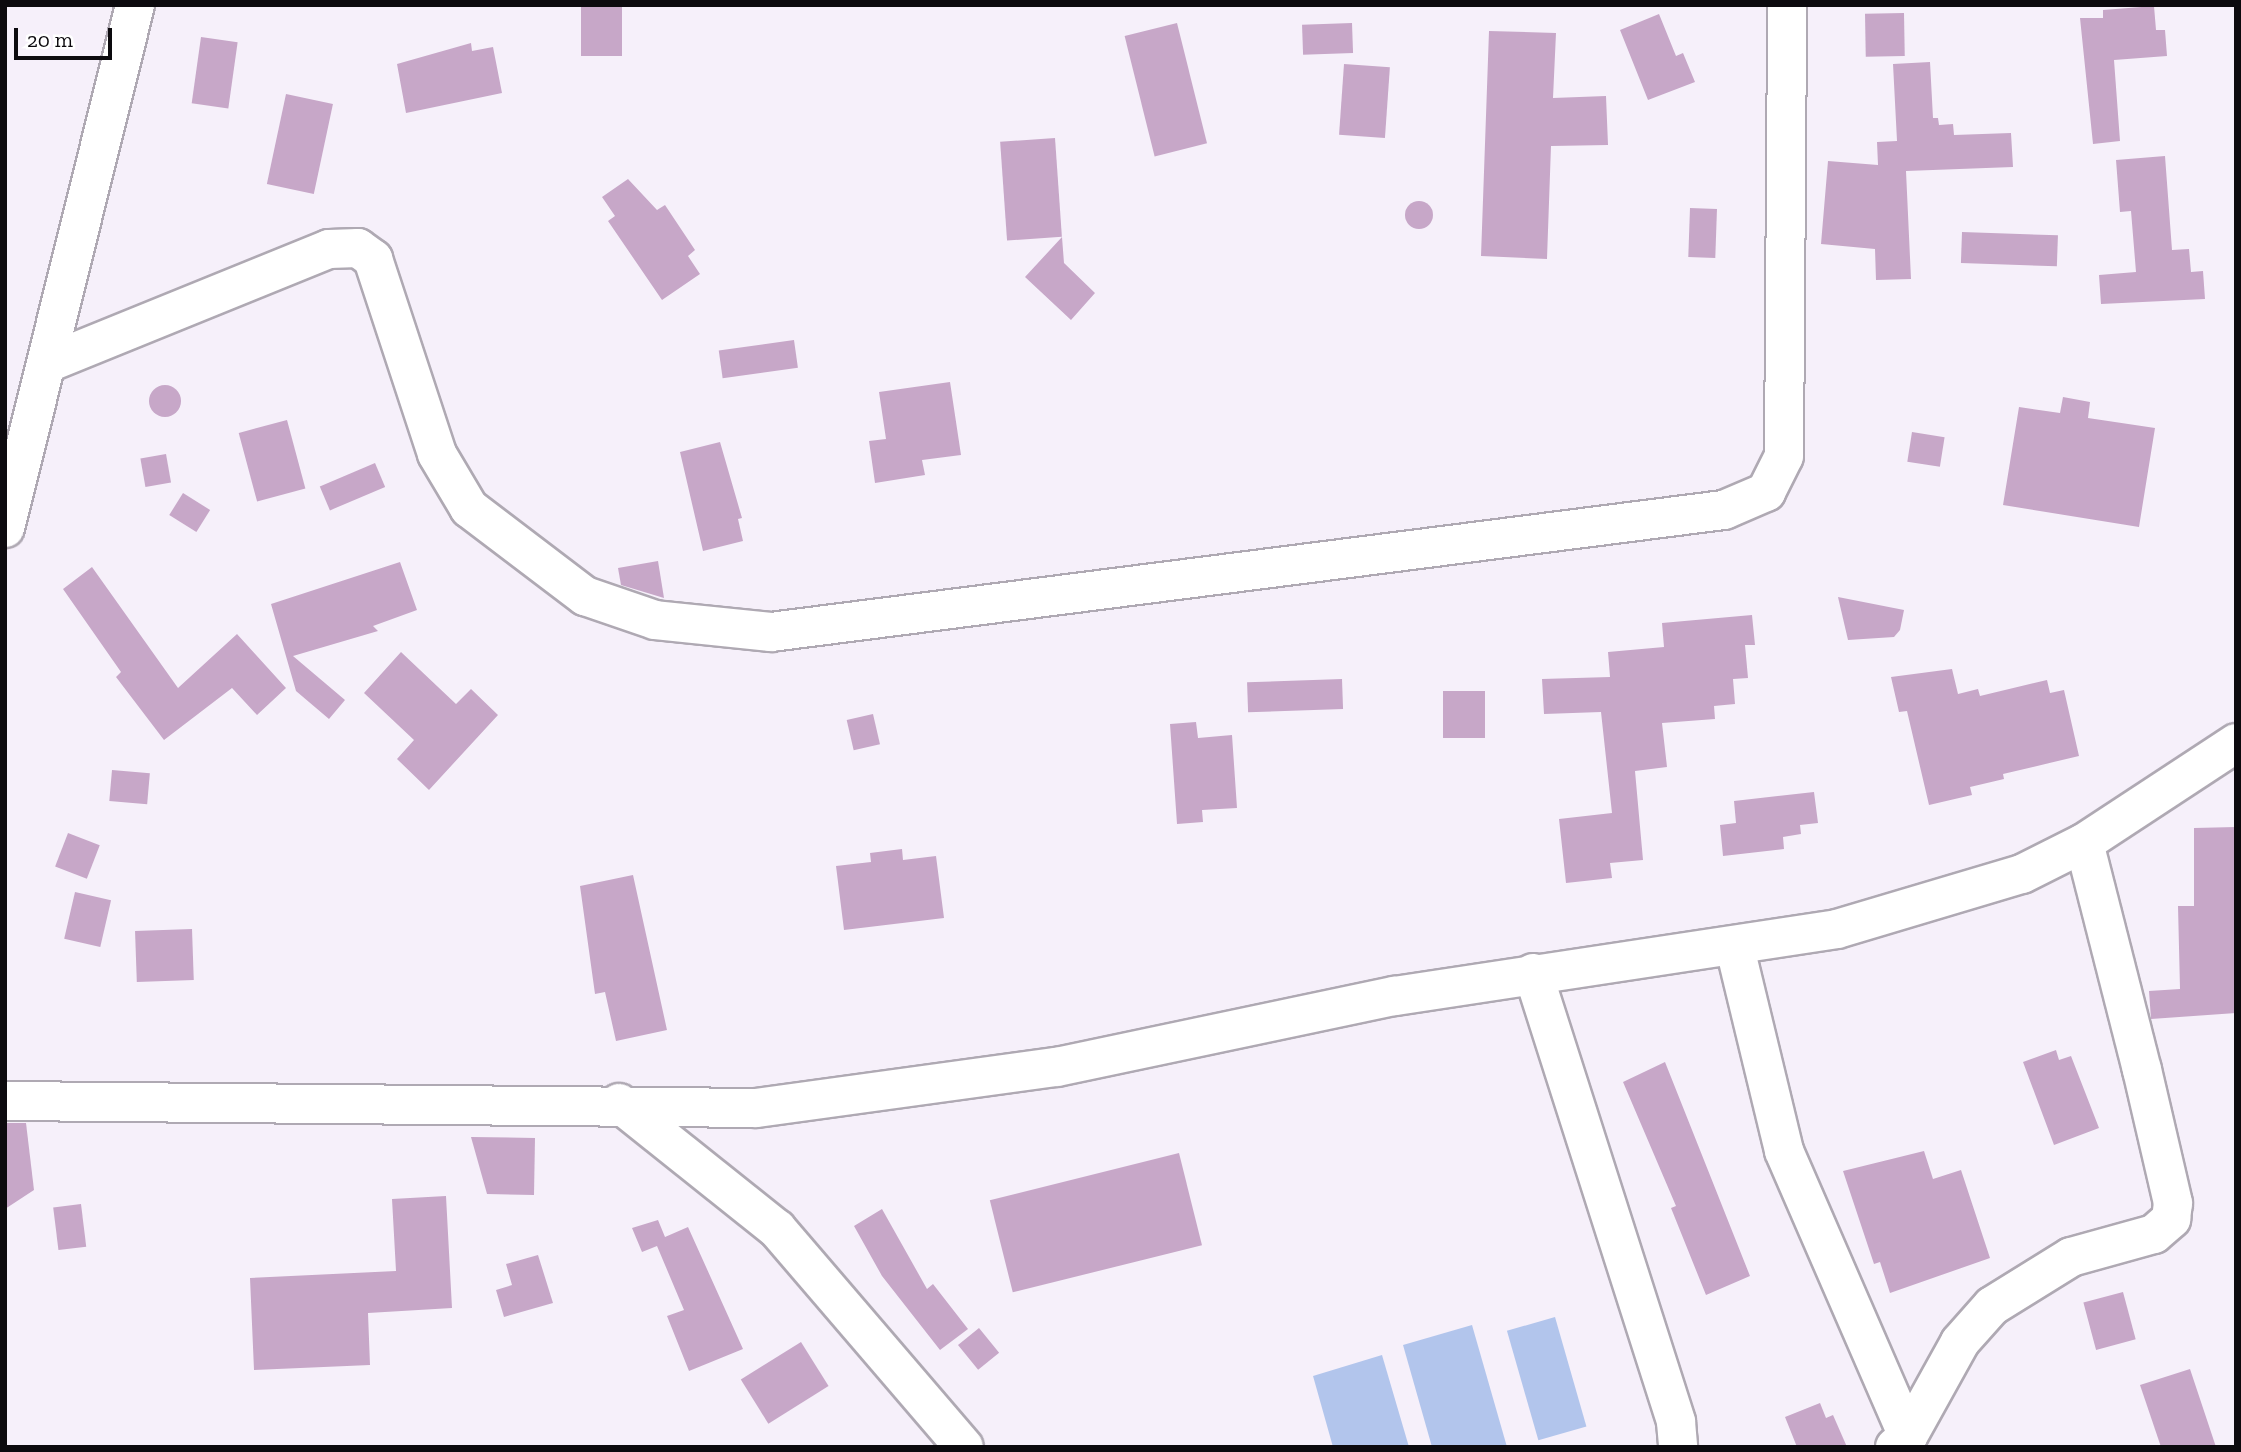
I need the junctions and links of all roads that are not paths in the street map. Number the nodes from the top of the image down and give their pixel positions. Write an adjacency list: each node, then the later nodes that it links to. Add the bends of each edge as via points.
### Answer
1 (135, 5): 3 (street)
2 (1787, 5): 3 (street, via 1784,456 1766,492 1724,510 771,632 655,620 585,596 469,508 437,454 373,259 358,248 329,249)
3 (48, 363): 4 (street)
4 (12, 460): 5 (street)
5 (5, 528)
6 (2236, 743): 7 (street)
7 (2084, 843): 8 (street, via 1980,888 1837,929); 12 (street, via 2155,1123 2173,1203 2171,1219 2154,1234 2071,1257 1992,1306 1960,1342)
8 (1735, 948): 9 (street); 12 (street, via 1784,1151)
9 (1533, 973): 11 (street, via 1057,1067 834,1101 756,1108); 14 (street, via 1676,1422)
10 (5, 1101): 11 (street)
11 (619, 1103): 13 (street, via 777,1229)
12 (1902, 1441)
13 (964, 1447)
14 (1678, 1447)

